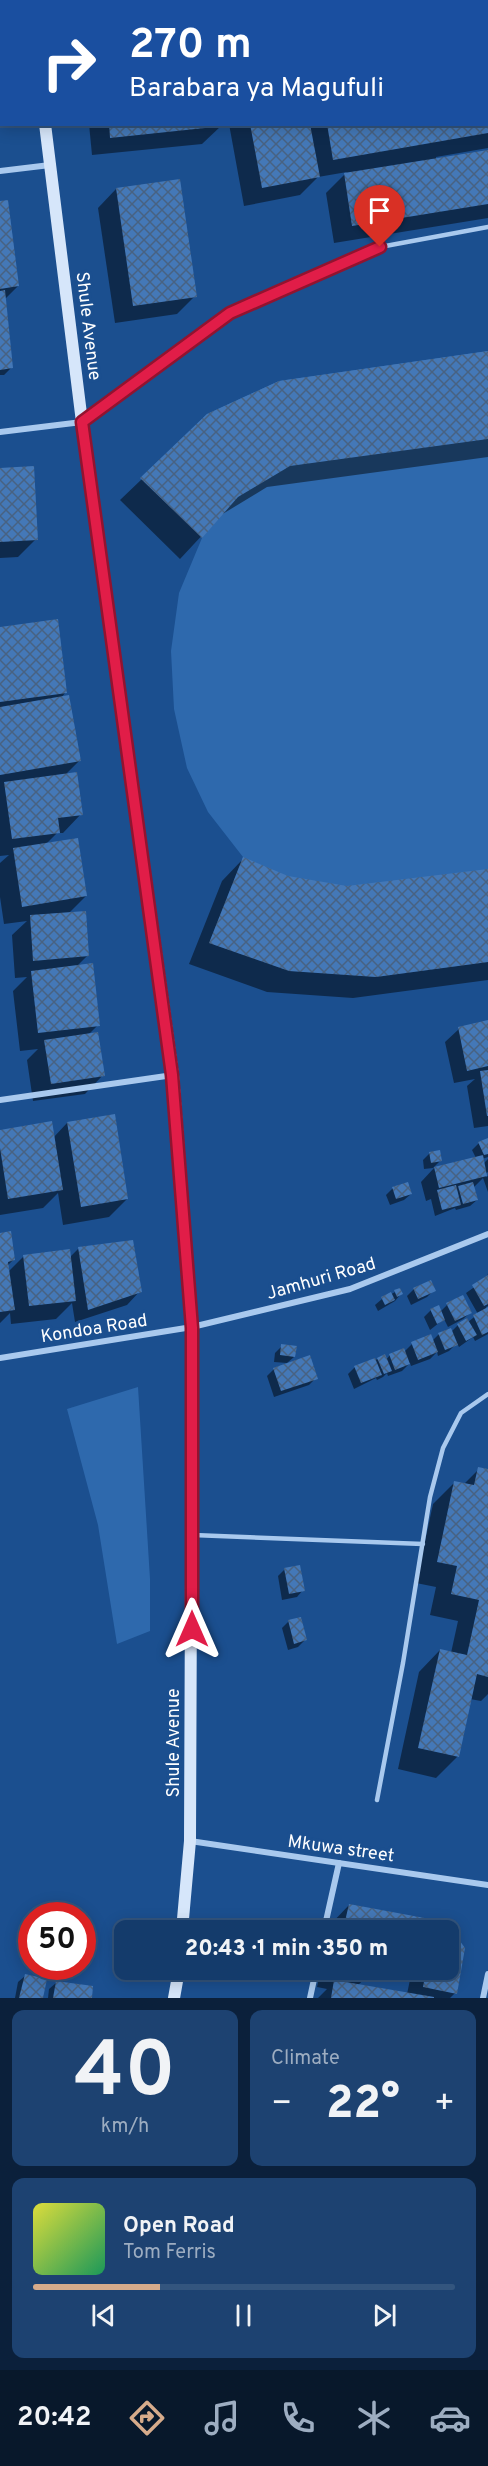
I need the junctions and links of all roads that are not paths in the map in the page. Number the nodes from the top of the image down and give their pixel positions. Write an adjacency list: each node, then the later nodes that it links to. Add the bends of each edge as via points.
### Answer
1 (45, 126): 2 (main road, Shule Avenue)
2 (51, 165): 3 (street); 5 (main road, Shule Avenue)
3 (0, 171)
4 (488, 227): 5 (lane, via 380,247 230,313)
5 (82, 422): 6 (street); 7 (main road, Shule Avenue)
6 (0, 432)
7 (172, 1075): 8 (street); 10 (main road, Shule Avenue)
8 (0, 1101)
9 (488, 1233): 10 (street, Jamhuri Road, via 350,1289)
10 (192, 1328): 11 (street, Kondoa Road); 13 (main road, Shule Avenue)
11 (0, 1358)
12 (488, 1394): 14 (lane, via 461,1413 443,1448)
13 (193, 1535): 14 (lane); 16 (main road, Shule Avenue)
14 (423, 1544): 15 (lane)
15 (377, 1800)
16 (190, 1841): 17 (street, Mkuwa street); 19 (main road, Shule Avenue)
17 (339, 1863): 18 (street, Mkuwa street); 20 (street)
18 (488, 1885)
19 (183, 1920)
20 (326, 1920)
21 (488, 1974): 26 (street)
22 (177, 1980): 24 (main road)
23 (314, 1980): 25 (street)
24 (174, 1998)
25 (310, 1998)
26 (483, 1998)

